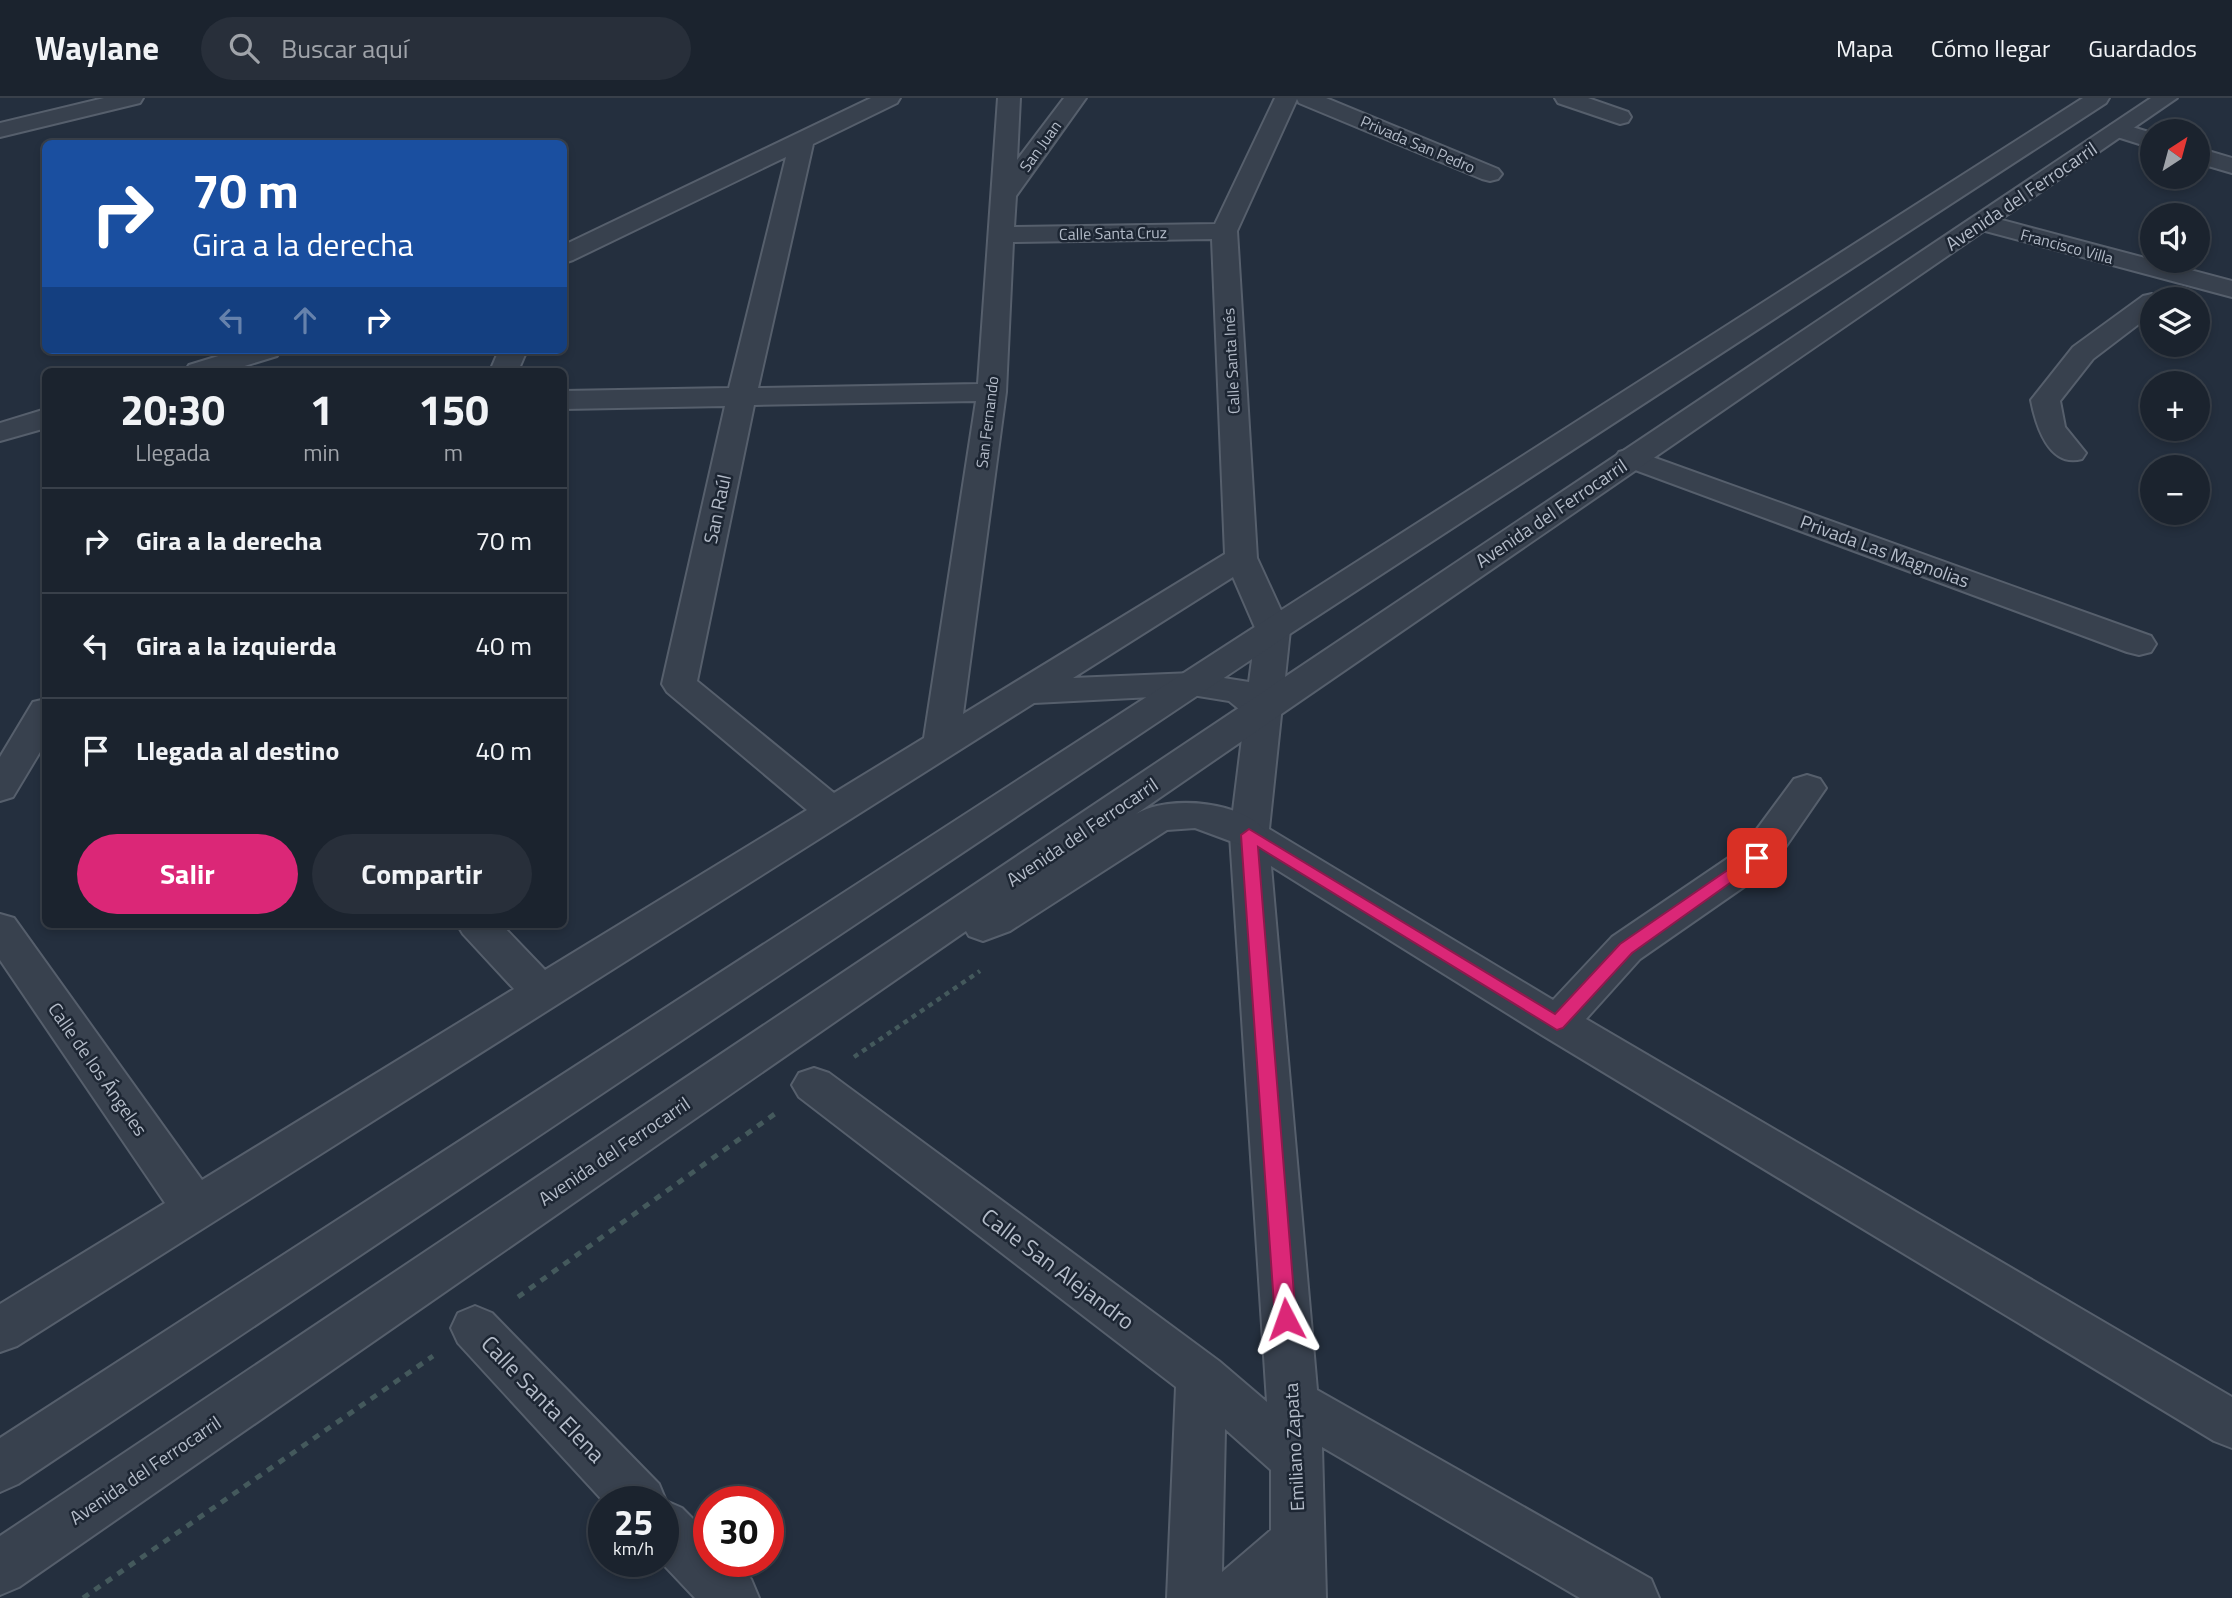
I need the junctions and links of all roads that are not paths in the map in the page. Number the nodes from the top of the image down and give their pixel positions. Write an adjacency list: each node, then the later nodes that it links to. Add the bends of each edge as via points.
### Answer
1 (132, 98): 11 (street)
2 (889, 98): 13 (street)
3 (1009, 98): 17 (street, San Fernando)
4 (1075, 98): 17 (street, San Juan)
5 (1286, 98): 19 (street, Calle Santa Inés)
6 (1307, 98): 16 (street, Privada San Pedro)
7 (1566, 98): 10 (street)
8 (2098, 98): 36 (street, Avenida del Ferrocarril)
9 (2166, 98): 12 (street, Avenida del Ferrocarril)
10 (1620, 117)
11 (0, 130)
12 (2136, 135): 18 (street, Avenida del Ferrocarril)
13 (802, 140): 21 (street); 29 (street, San Raúl)
14 (2210, 159): 15 (street)
15 (2232, 166)
16 (1490, 174)
17 (1004, 195): 20 (street, San Fernando)
18 (1983, 223): 22 (street, Francisco Villa); 34 (street, Avenida del Ferrocarril)
19 (1224, 230): 20 (street, Calle Santa Cruz); 35 (street, Calle Santa Inés)
20 (1001, 236): 28 (street, San Fernando)
21 (567, 254)
22 (2183, 278): 23 (street); 24 (street, Francisco Villa)
23 (2172, 287)
24 (2232, 289)
25 (2140, 311): 33 (street, via 2083,353 2045,400 2050,428)
26 (255, 358): 27 (street)
27 (212, 368)
28 (992, 392): 29 (street); 42 (street, San Fernando)
29 (741, 399): 30 (street); 45 (street, San Raúl, via 679,684)
30 (567, 400)
31 (42, 419): 32 (street)
32 (0, 432)
33 (2071, 453)
34 (1630, 458): 37 (street, Privada Las Magnolias); 40 (street, Avenida del Ferrocarril)
35 (1241, 558): 36 (street, Calle Santa Inés); 39 (street)
36 (1273, 631): 38 (street, Avenida del Ferrocarril); 40 (street, Emiliano Zapata)
37 (2139, 645)
38 (1192, 684): 39 (street); 40 (street, via 1239,691); 60 (street, Avenida del Ferrocarril)
39 (1025, 692): 42 (street)
40 (1263, 710): 46 (street, Emiliano Zapata); 49 (street, Avenida del Ferrocarril)
41 (42, 717): 43 (street)
42 (941, 744): 45 (street)
43 (0, 788)
44 (1807, 788): 51 (street, via 1757,858 1626,948)
45 (833, 812): 50 (street)
46 (1249, 835): 49 (street, via 1195,815 1159,817 996,921); 51 (street); 57 (street, Emiliano Zapata)
47 (481, 928): 50 (street)
48 (0, 929): 53 (street, Calle de los Ángeles)
49 (898, 956): 64 (street, Avenida del Ferrocarril)
50 (542, 993): 53 (street)
51 (1557, 1023): 58 (street)
52 (814, 1085): 56 (street, Calle San Alejandro)
53 (195, 1208): 55 (street)
54 (475, 1328): 61 (street, Calle Santa Elena)
55 (0, 1330)
56 (1201, 1377): 59 (street, Calle San Alejandro); 66 (street)
57 (1292, 1403): 59 (street, Emiliano Zapata); 69 (street)
58 (2232, 1424)
59 (1297, 1459): 63 (street, Emiliano Zapata)
60 (0, 1467)
61 (625, 1486)
62 (679, 1542): 65 (street)
63 (1298, 1542): 67 (street); 68 (street, Emiliano Zapata)
64 (0, 1568)
65 (732, 1598)
66 (1194, 1598)
67 (1233, 1598)
68 (1299, 1598)
69 (1632, 1598)

